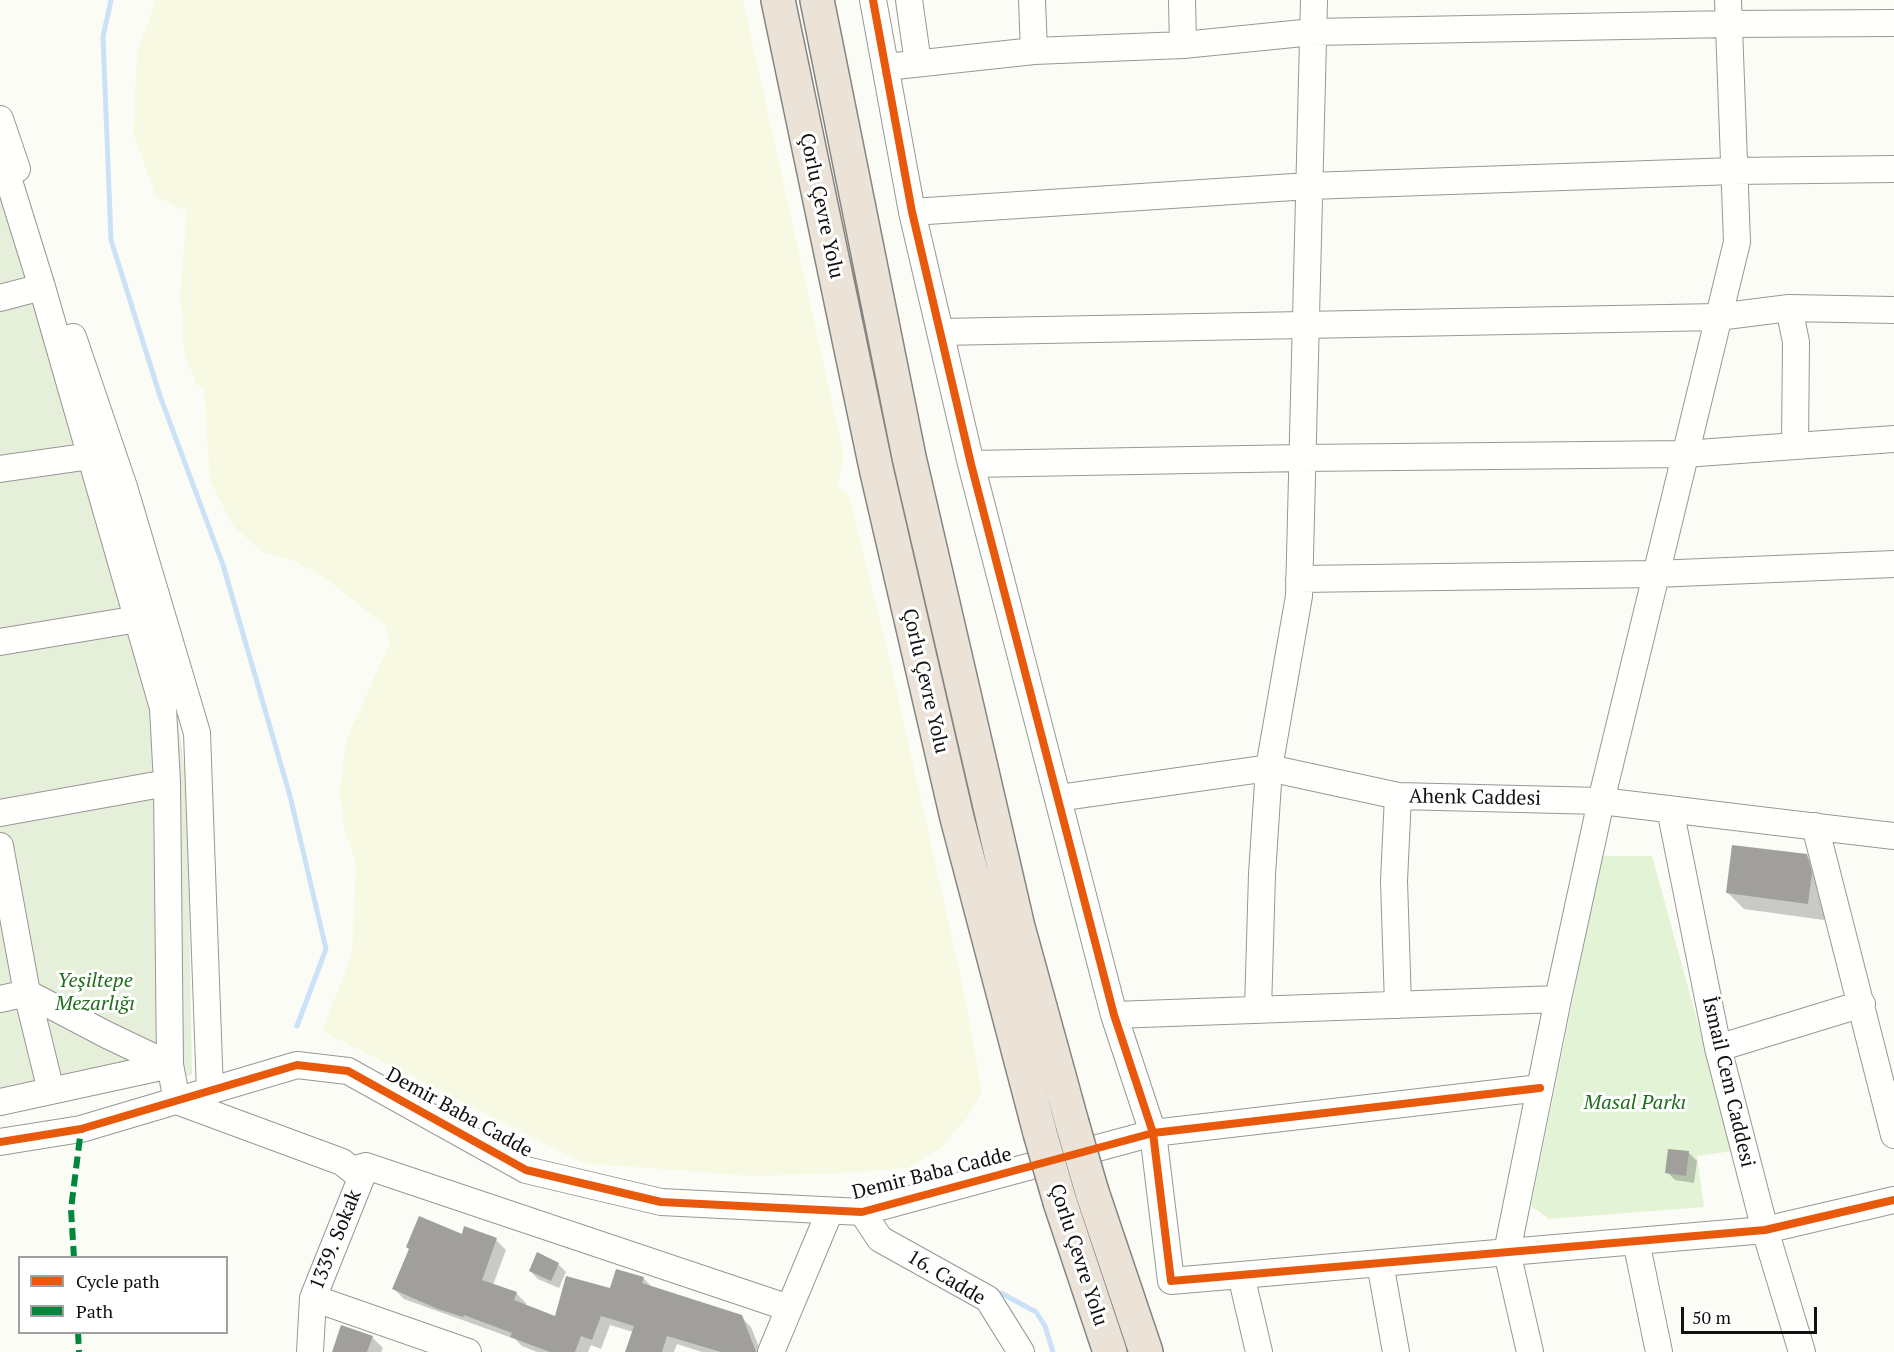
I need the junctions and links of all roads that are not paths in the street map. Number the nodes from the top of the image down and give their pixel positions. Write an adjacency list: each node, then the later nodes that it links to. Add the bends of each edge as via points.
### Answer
1 (778, 0): 85 (highway, Çorlu Çevre Yolu, bridge, via 876,468 957,818 1060,1202)
2 (817, 0): 86 (highway, Çorlu Çevre Yolu, bridge, via 909,457 1018,927 1092,1192)
3 (873, 0): 14 (street)
4 (909, 0): 13 (street)
5 (1032, 0): 12 (street)
6 (1182, 0): 11 (street)
7 (1314, 0): 10 (street)
8 (1728, 12): 9 (street); 10 (street); 18 (street)
9 (1894, 23)
10 (1313, 32): 11 (street); 20 (street)
11 (1183, 45): 12 (street)
12 (1034, 51): 13 (street)
13 (918, 63): 14 (street)
14 (885, 67): 21 (street)
15 (0, 119): 62 (street, via 124,488 197,734)
16 (0, 152): 19 (street)
17 (1894, 169): 18 (street)
18 (1734, 171): 20 (street); 26 (street, via 1737,243)
19 (4, 177): 22 (street)
20 (1309, 186): 21 (street); 27 (street)
21 (912, 212): 28 (street)
22 (42, 286): 23 (street); 32 (street)
23 (0, 298)
24 (1789, 308): 25 (street); 26 (street); 30 (street, via 1796,342)
25 (1894, 310)
26 (1718, 317): 27 (street); 31 (street)
27 (1306, 324): 28 (street); 33 (street)
28 (940, 332): 34 (street)
29 (1894, 439): 30 (street)
30 (1795, 445): 31 (street)
31 (1684, 454): 33 (street); 37 (street)
32 (91, 456): 35 (street); 39 (street)
33 (1302, 458): 34 (street); 38 (street)
34 (971, 464): 44 (street)
35 (0, 469)
36 (1894, 564): 37 (street)
37 (1655, 574): 38 (street); 45 (street)
38 (1299, 579): 41 (street)
39 (138, 619): 40 (street); 42 (street, via 163,708)
40 (0, 642)
41 (1269, 768): 43 (street, Ahenk Caddesi); 44 (street, Ahenk Caddesi); 56 (street)
42 (167, 783): 47 (street); 59 (street)
43 (1398, 796): 45 (street, Ahenk Caddesi); 55 (street, via 1394,881)
44 (1058, 798): 57 (street)
45 (1601, 801): 46 (street, Ahenk Caddesi); 53 (street)
46 (1670, 808): 48 (street, Ahenk Caddesi); 58 (street, İsmail Cem Caddesi)
47 (0, 813)
48 (1815, 826): 49 (street, Ahenk Caddesi); 54 (street)
49 (1894, 836)
50 (0, 846): 51 (street)
51 (27, 993): 52 (street); 59 (street); 61 (street)
52 (0, 999)
53 (1558, 999): 55 (street); 60 (street)
54 (1862, 1004): 58 (street); 66 (street)
55 (1398, 1005): 56 (street)
56 (1258, 1010): 57 (street)
57 (1114, 1015): 65 (street)
58 (1718, 1048): 72 (street, İsmail Cem Caddesi)
59 (170, 1065): 61 (street); 63 (street)
60 (1540, 1088): 65 (street, Demir Baba Cadde); 74 (street)
61 (51, 1091): 64 (street)
62 (210, 1092): 63 (street, Demir Baba Cadde); 70 (street, Demir Baba Cadde, via 297,1065 348,1071 526,1170 661,1202)
63 (177, 1101): 67 (street, Demir Baba Cadde, via 81,1129); 68 (street, via 342,1162 352,1170)
64 (0, 1102)
65 (1152, 1133): 71 (street, Demir Baba Cadde); 76 (street, via 1171,1281)
66 (1894, 1135)
67 (0, 1142)
68 (366, 1166): 77 (street, 1339. Sokak); 78 (street)
69 (1894, 1200): 72 (street)
70 (830, 1211): 71 (street, Demir Baba Cadde); 78 (street)
71 (862, 1212): 79 (street, 16. Cadde, via 880,1239 988,1299)
72 (1765, 1230): 73 (street); 91 (street, İsmail Cem Caddesi)
73 (1636, 1241): 74 (street); 90 (street)
74 (1506, 1252): 75 (street); 89 (street)
75 (1380, 1263): 76 (street); 88 (street)
76 (1241, 1275): 87 (street)
77 (313, 1298): 80 (street, 1339. Sokak); 81 (street)
78 (789, 1308): 82 (street)
79 (1003, 1323): 83 (street); 84 (street, 16. Cadde)
80 (310, 1352)
81 (468, 1352)
82 (771, 1352)
83 (1005, 1352)
84 (1021, 1352)
85 (1110, 1352)
86 (1146, 1352)
87 (1258, 1352)
88 (1396, 1352)
89 (1530, 1352)
90 (1659, 1352)
91 (1802, 1352)

